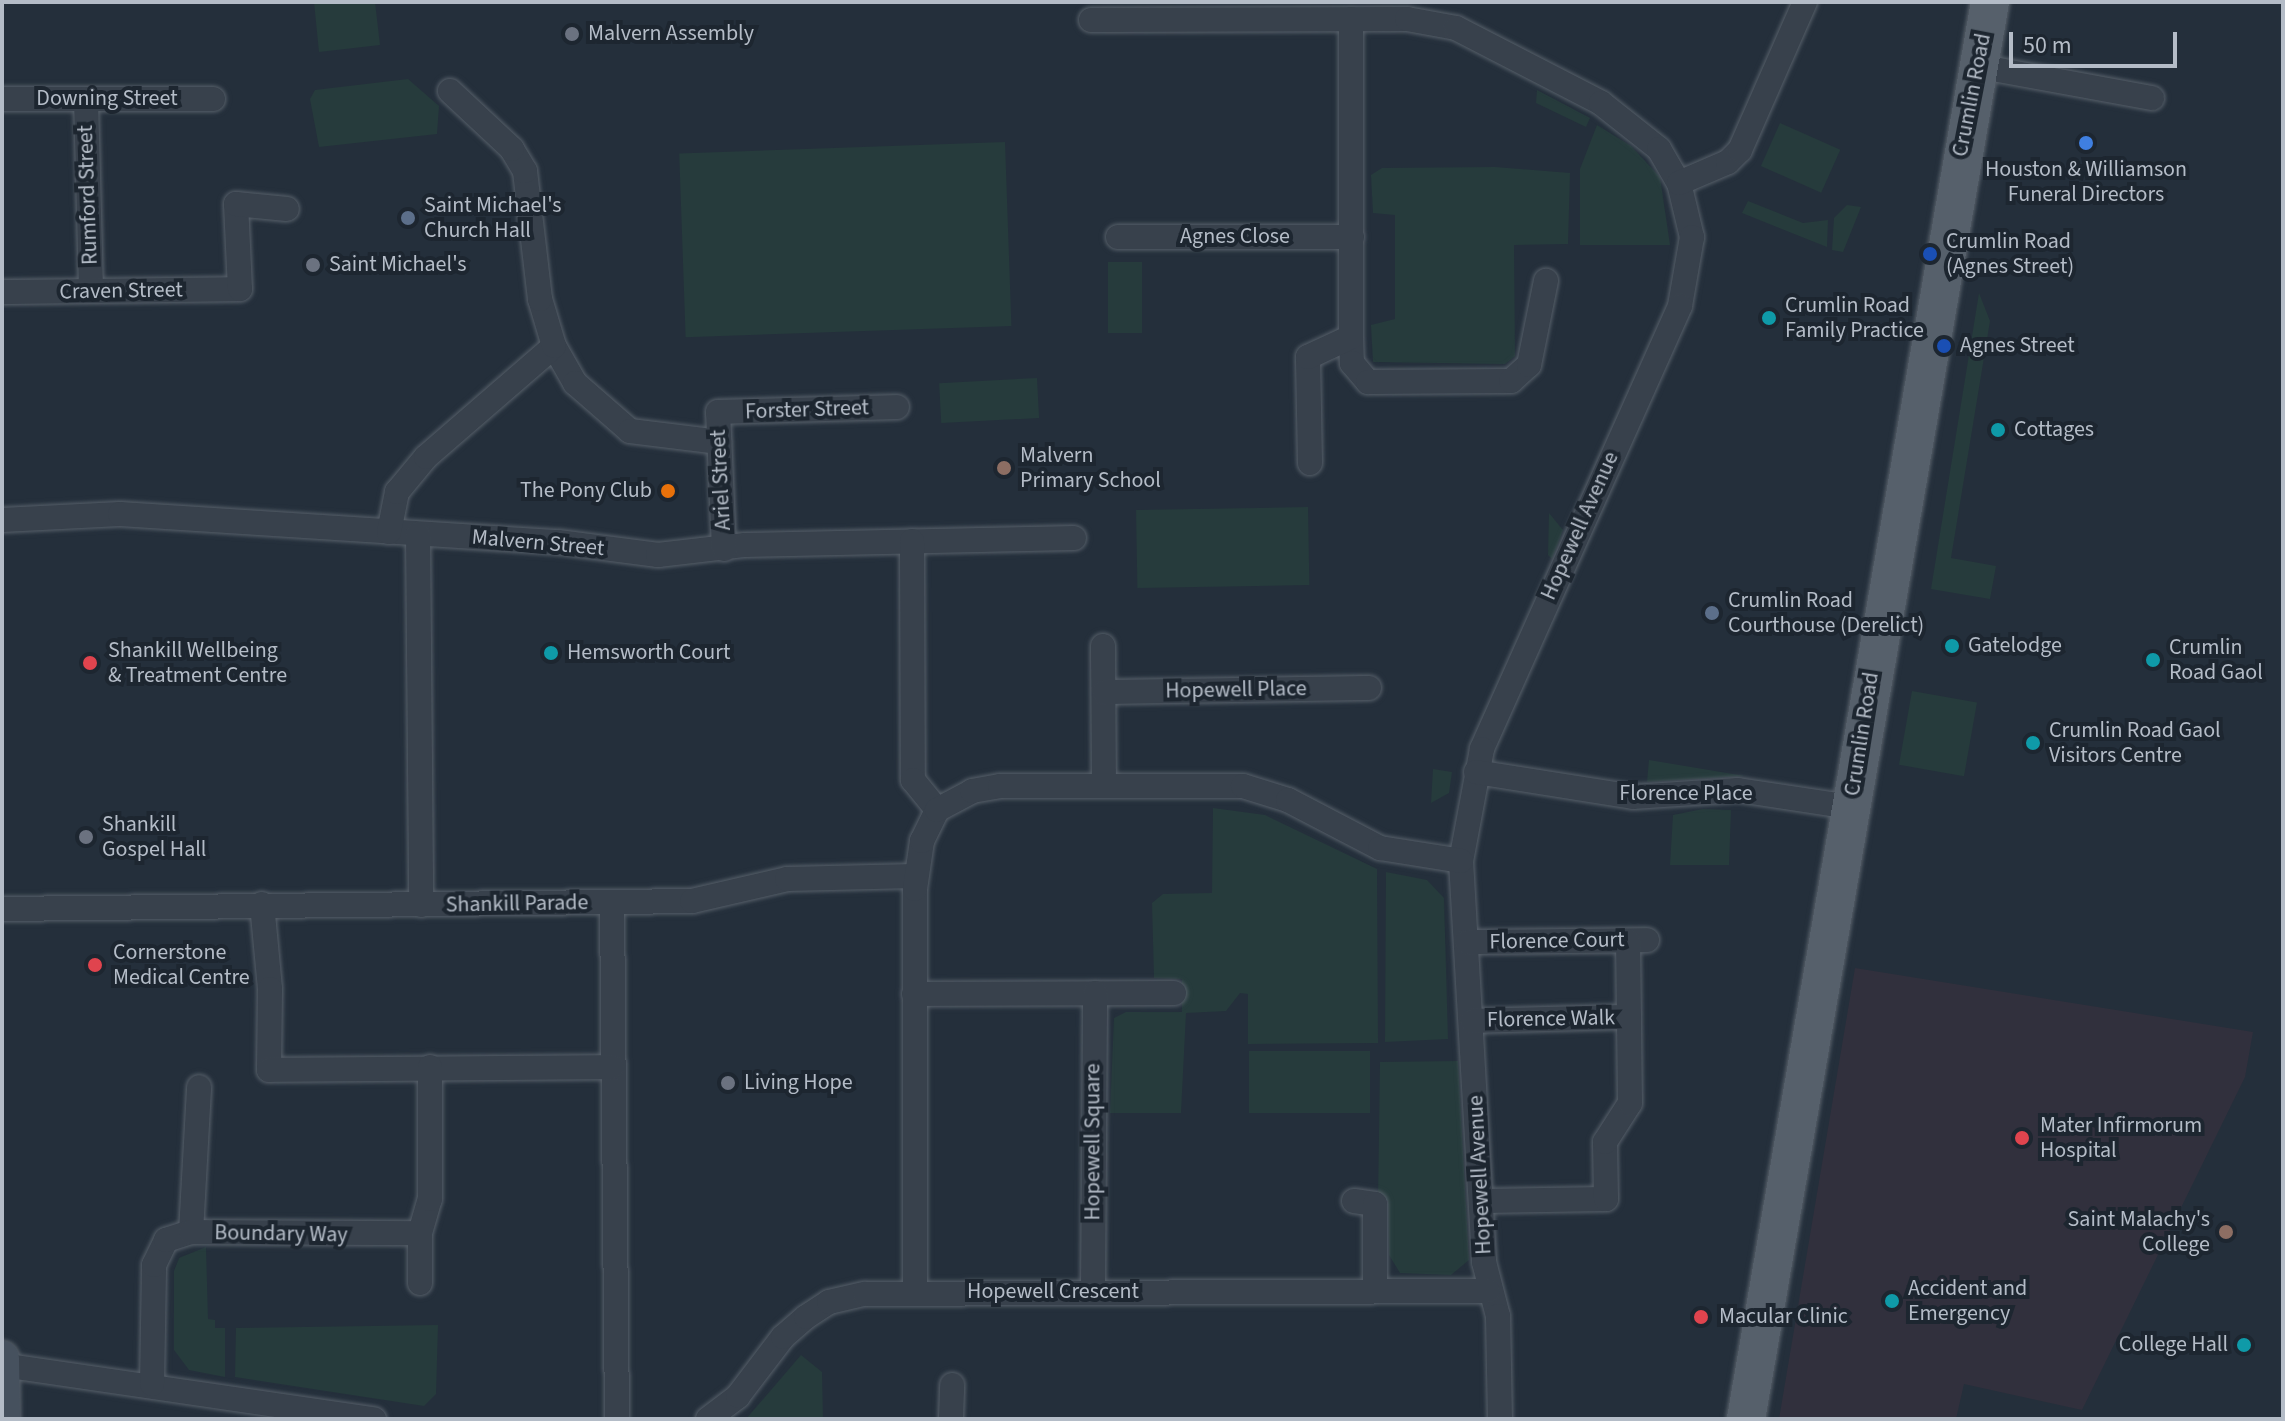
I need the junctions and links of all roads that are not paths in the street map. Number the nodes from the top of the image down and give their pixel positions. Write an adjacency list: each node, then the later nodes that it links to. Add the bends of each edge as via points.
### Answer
1 (1805, 2): 12 (street, via 1740,150 1728,162)
2 (1990, 2): 6 (main road, Crumlin Road)
3 (1181, 10): 4 (street, Hopewell Avenue); 5 (street, Hopewell Avenue)
4 (1351, 19): 12 (street, Hopewell Avenue, via 1407,19 1456,28 1601,103 1659,149); 15 (street)
5 (1091, 20)
6 (1977, 66): 8 (street); 36 (main road, Crumlin Road)
7 (450, 91): 20 (street, via 512,149 525,171 534,299)
8 (2152, 98)
9 (2, 99): 10 (street, Downing Street)
10 (86, 99): 11 (street, Downing Street); 17 (street, Rumford Street)
11 (213, 99)
12 (1679, 183): 34 (street, Hopewell Avenue, via 1692,237 1680,306)
13 (287, 209): 17 (street, Craven Street, via 236,204 240,289)
14 (1118, 237): 15 (street, Agnes Close)
15 (1352, 237): 19 (street)
16 (1546, 281): 19 (street, via 1529,365 1511,381 1368,382 1352,363)
17 (91, 291): 18 (street, Craven Street)
18 (2, 292)
19 (1351, 337): 24 (street, via 1308,357)
20 (554, 346): 23 (street, via 575,383 630,431); 26 (street, via 397,492)
21 (897, 407): 22 (street, Forster Street)
22 (718, 412): 23 (street, Ariel Street)
23 (719, 442): 30 (street, Ariel Street)
24 (1310, 463)
25 (2, 520): 26 (street, Malvern Street, via 120,514)
26 (389, 532): 27 (street, Malvern Street)
27 (418, 534): 30 (street, Malvern Street, via 558,542 658,555); 42 (street)
28 (1074, 538): 29 (street, Malvern Street)
29 (912, 541): 30 (street, Malvern Street); 37 (street, via 913,780)
30 (724, 549)
31 (1103, 646): 33 (street)
32 (1369, 688): 33 (street, Hopewell Place)
33 (1104, 692): 35 (street)
34 (1476, 772): 36 (street, Florence Place, via 1633,797 1738,790); 38 (street, Hopewell Avenue)
35 (1104, 785): 37 (street, via 1000,786 972,791); 38 (street, via 1243,786 1288,800 1380,848)
36 (1850, 807): 73 (main road, Crumlin Road)
37 (937, 810): 39 (street, via 922,841)
38 (1461, 861): 44 (street, Hopewell Avenue)
39 (916, 876): 40 (street, via 787,879 692,901); 47 (street)
40 (612, 902): 42 (street, Shankill Parade); 51 (street, Shankill Parade)
41 (262, 904): 42 (street, Shankill Parade); 43 (street, Shankill Parade); 50 (street, via 270,989 269,1070)
42 (421, 905)
43 (2, 909)
44 (1467, 942): 48 (street, Florence Court, via 1638,940); 49 (street, Hopewell Avenue)
45 (1095, 993): 46 (street); 47 (street); 58 (street, Hopewell Square)
46 (1174, 993)
47 (914, 994): 61 (street)
48 (1629, 1017): 49 (street, Florence Walk); 54 (street, via 1630,1103 1605,1142 1606,1199)
49 (1472, 1021): 54 (street, Hopewell Avenue)
50 (430, 1067): 51 (street); 56 (street, via 430,1199)
51 (612, 1067): 69 (street, Shankill Parade)
52 (199, 1087): 55 (street, Boundary Way)
53 (1354, 1201): 59 (street, via 1375,1204)
54 (1484, 1201): 60 (street, Hopewell Avenue)
55 (191, 1232): 56 (street, Boundary Way); 64 (street, via 166,1240 154,1265)
56 (420, 1233): 57 (street)
57 (420, 1283)
58 (1093, 1291): 59 (street, Hopewell Crescent); 61 (street, Hopewell Crescent)
59 (1375, 1291): 60 (street, Hopewell Crescent)
60 (1488, 1291): 72 (street, Hopewell Avenue, via 1498,1316)
61 (915, 1292): 70 (street, Hopewell Crescent, via 829,1302 783,1337 738,1396)
62 (2, 1358): 63 (main road)
63 (2, 1365): 64 (street); 67 (main road)
64 (152, 1384): 66 (street)
65 (952, 1385): 71 (street)
66 (268, 1411): 68 (street)
67 (3, 1419)
68 (374, 1419)
69 (617, 1419)
70 (708, 1419)
71 (951, 1419)
72 (1500, 1419)
73 (1746, 1419)

